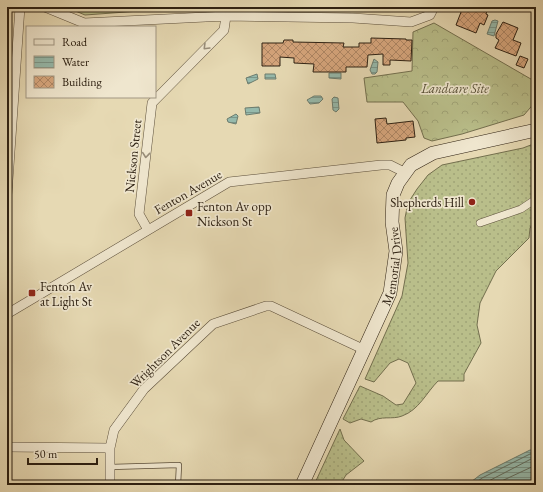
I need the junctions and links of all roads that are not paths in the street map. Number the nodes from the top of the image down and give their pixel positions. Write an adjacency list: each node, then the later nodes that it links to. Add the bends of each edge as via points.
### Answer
1 (20, 7): 7 (street)
2 (46, 7): 4 (street, via 84,23)
3 (434, 7): 4 (street, via 430,15 411,22 353,18)
4 (226, 16): 10 (street, Nickson Street, one-way to 10, via 224,30 152,103 139,214)
5 (536, 130): 6 (main road, Memorial Drive, via 433,153)
6 (404, 172): 10 (street, Fenton Avenue, via 390,165 381,165 229,182); 12 (main road, Memorial Drive, via 393,195 392,222 396,251 392,289)
7 (7, 195)
8 (536, 199): 9 (street, via 521,209)
9 (480, 223)
10 (148, 230): 11 (street, Fenton Avenue)
11 (7, 314)
12 (365, 350): 14 (street, Wrightson Avenue, via 271,306 213,324 144,388 114,430); 18 (main road, Memorial Drive)
13 (7, 447): 14 (street)
14 (110, 448): 15 (street, Wrightson Avenue)
15 (110, 467): 16 (street, Wrightson Avenue); 17 (lane, via 179,465)
16 (110, 485)
17 (178, 485)
18 (302, 485)

